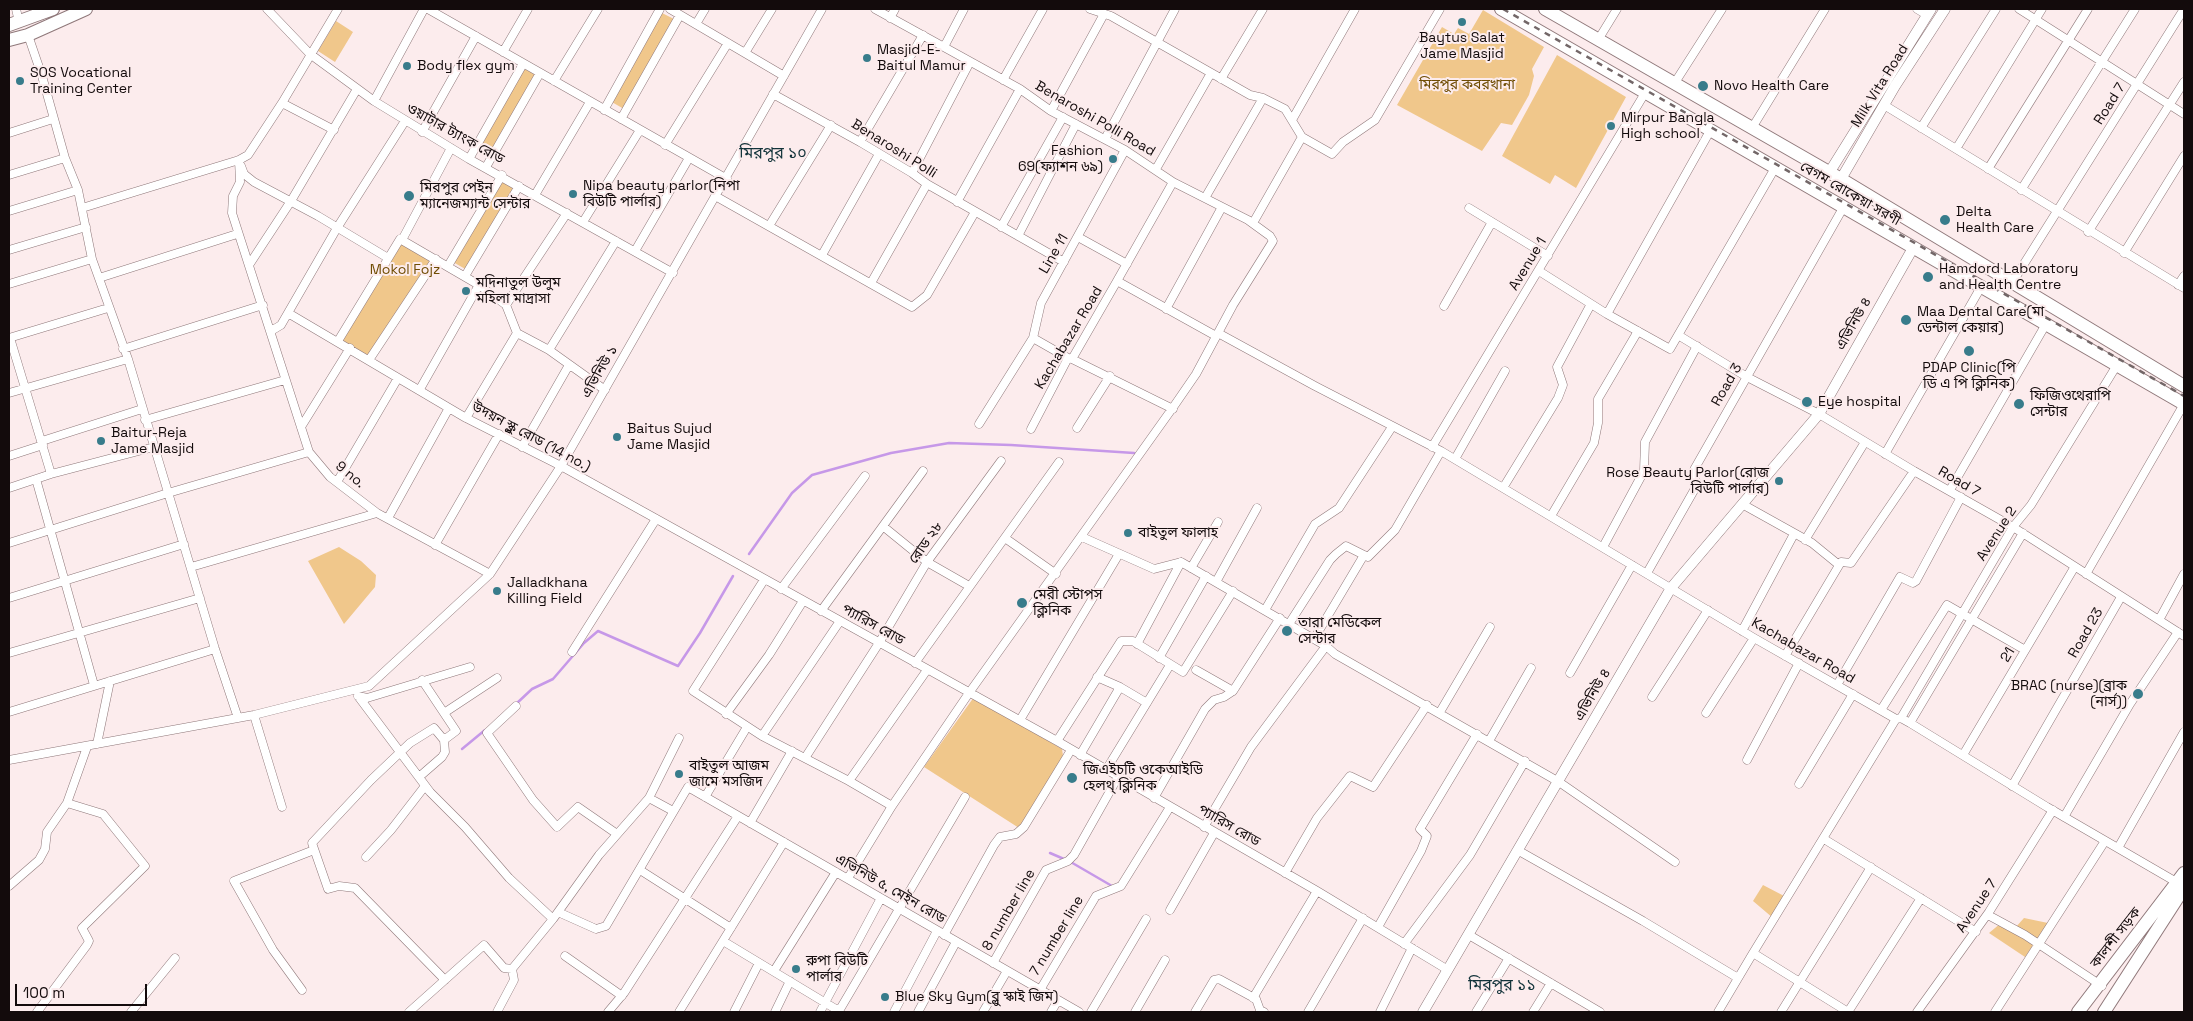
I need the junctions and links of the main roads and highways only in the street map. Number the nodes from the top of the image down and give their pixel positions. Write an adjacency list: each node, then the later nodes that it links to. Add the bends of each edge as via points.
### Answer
1 (53, 9): 5 (main road)
2 (86, 9): 6 (main road)
3 (1501, 9): 8 (main road, বেগম রোকেয়া সরণী)
4 (1545, 9): 7 (main road, বেগম রোকেয়া সরণী, via 1835,176)
5 (14, 23)
6 (9, 40)
7 (2184, 386)
8 (2184, 404)
9 (2182, 881): 10 (main road, কালশী সড়ক); 11 (main road)
10 (2078, 1012)
11 (2104, 1012)

